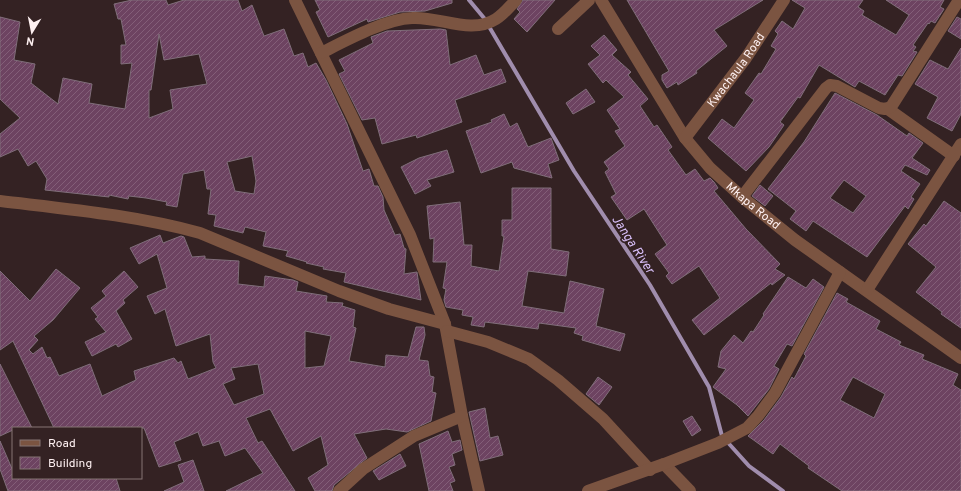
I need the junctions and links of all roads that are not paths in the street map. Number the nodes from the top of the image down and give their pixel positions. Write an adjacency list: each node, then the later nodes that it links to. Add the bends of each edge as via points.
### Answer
1 (294, 0): 8 (street)
2 (516, 0): 8 (street, via 492,21 478,25 412,18 398,20)
3 (589, 0): 7 (street)
4 (601, 0): 10 (street, Mkapa Road)
5 (784, 0): 10 (street, Kwachaula Road, via 746,58)
6 (959, 0): 9 (street)
7 (558, 29)
8 (321, 52): 17 (street, via 410,235)
9 (888, 109): 12 (street); 13 (street, via 879,108 837,86 830,85)
10 (685, 138): 13 (street, Mkapa Road, via 710,168)
11 (961, 144): 12 (street)
12 (954, 156): 16 (street)
13 (742, 198): 15 (street, Mkapa Road)
14 (0, 201): 17 (street, via 154,221 200,233 339,291)
15 (840, 272): 16 (street, Mkapa Road); 20 (street, via 775,393 758,416 746,428 718,443)
16 (868, 290): 18 (street, Mkapa Road)
17 (446, 328): 19 (street); 21 (street, via 495,344 529,359 603,419)
18 (961, 358)
19 (462, 416): 22 (street, via 401,444 363,469); 23 (street)
20 (664, 464): 21 (street); 25 (street)
21 (650, 470): 24 (street)
22 (339, 491)
23 (479, 491)
24 (588, 491)
25 (690, 491)

